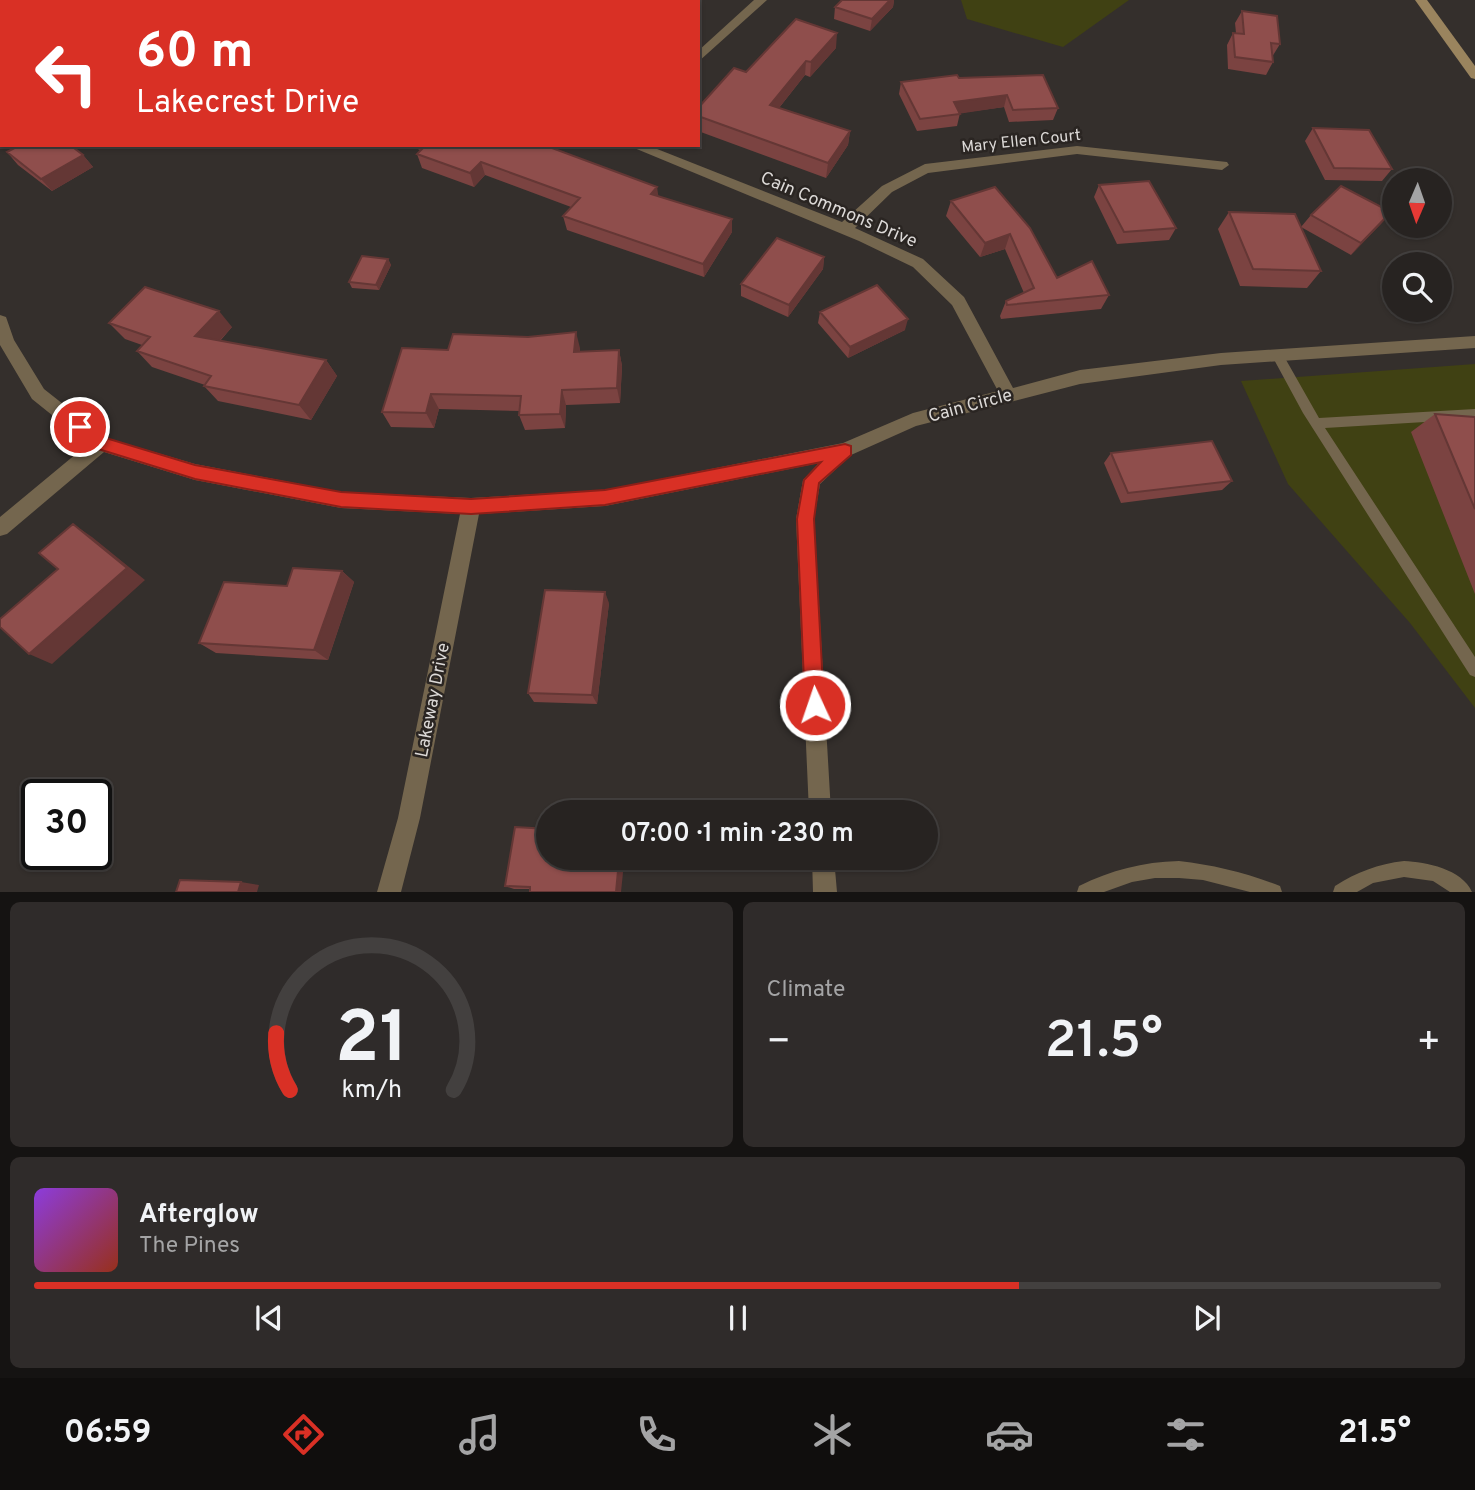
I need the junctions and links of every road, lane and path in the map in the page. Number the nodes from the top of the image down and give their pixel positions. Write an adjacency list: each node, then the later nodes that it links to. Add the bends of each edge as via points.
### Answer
1 (761, 0): 3 (street)
2 (1421, 0): 4 (main road)
3 (700, 56)
4 (1475, 75)
5 (639, 147): 7 (street, Cain Commons Drive)
6 (1222, 165): 7 (street, Mary Ellen Court, via 1077,150 925,169 887,189)
7 (844, 230): 11 (street, Cain Commons Drive, via 918,263 958,301)
8 (0, 321): 14 (street, via 6,341 38,394)
9 (1475, 342): 10 (street, Cain Circle)
10 (1277, 354): 11 (street, Cain Circle, via 1080,377); 13 (lane)
11 (1008, 396): 15 (street, Cain Circle, via 913,420)
12 (1475, 414): 13 (lane)
13 (1316, 423): 18 (lane)
14 (101, 444): 16 (street, via 195,472 341,500); 17 (street)
15 (845, 450): 16 (street, via 605,498); 19 (street, Cain Circle, via 812,480 805,519)
16 (471, 506): 21 (street, Lakeway Drive, via 409,818)
17 (0, 528)
18 (1475, 670)
19 (819, 800)
20 (824, 870): 22 (street)
21 (388, 891)
22 (825, 891)
23 (1085, 891): 24 (lane, via 1130,872 1169,869 1209,870)
24 (1274, 891)
25 (1341, 891): 26 (lane, via 1371,874 1402,867 1433,871)
26 (1464, 891)

